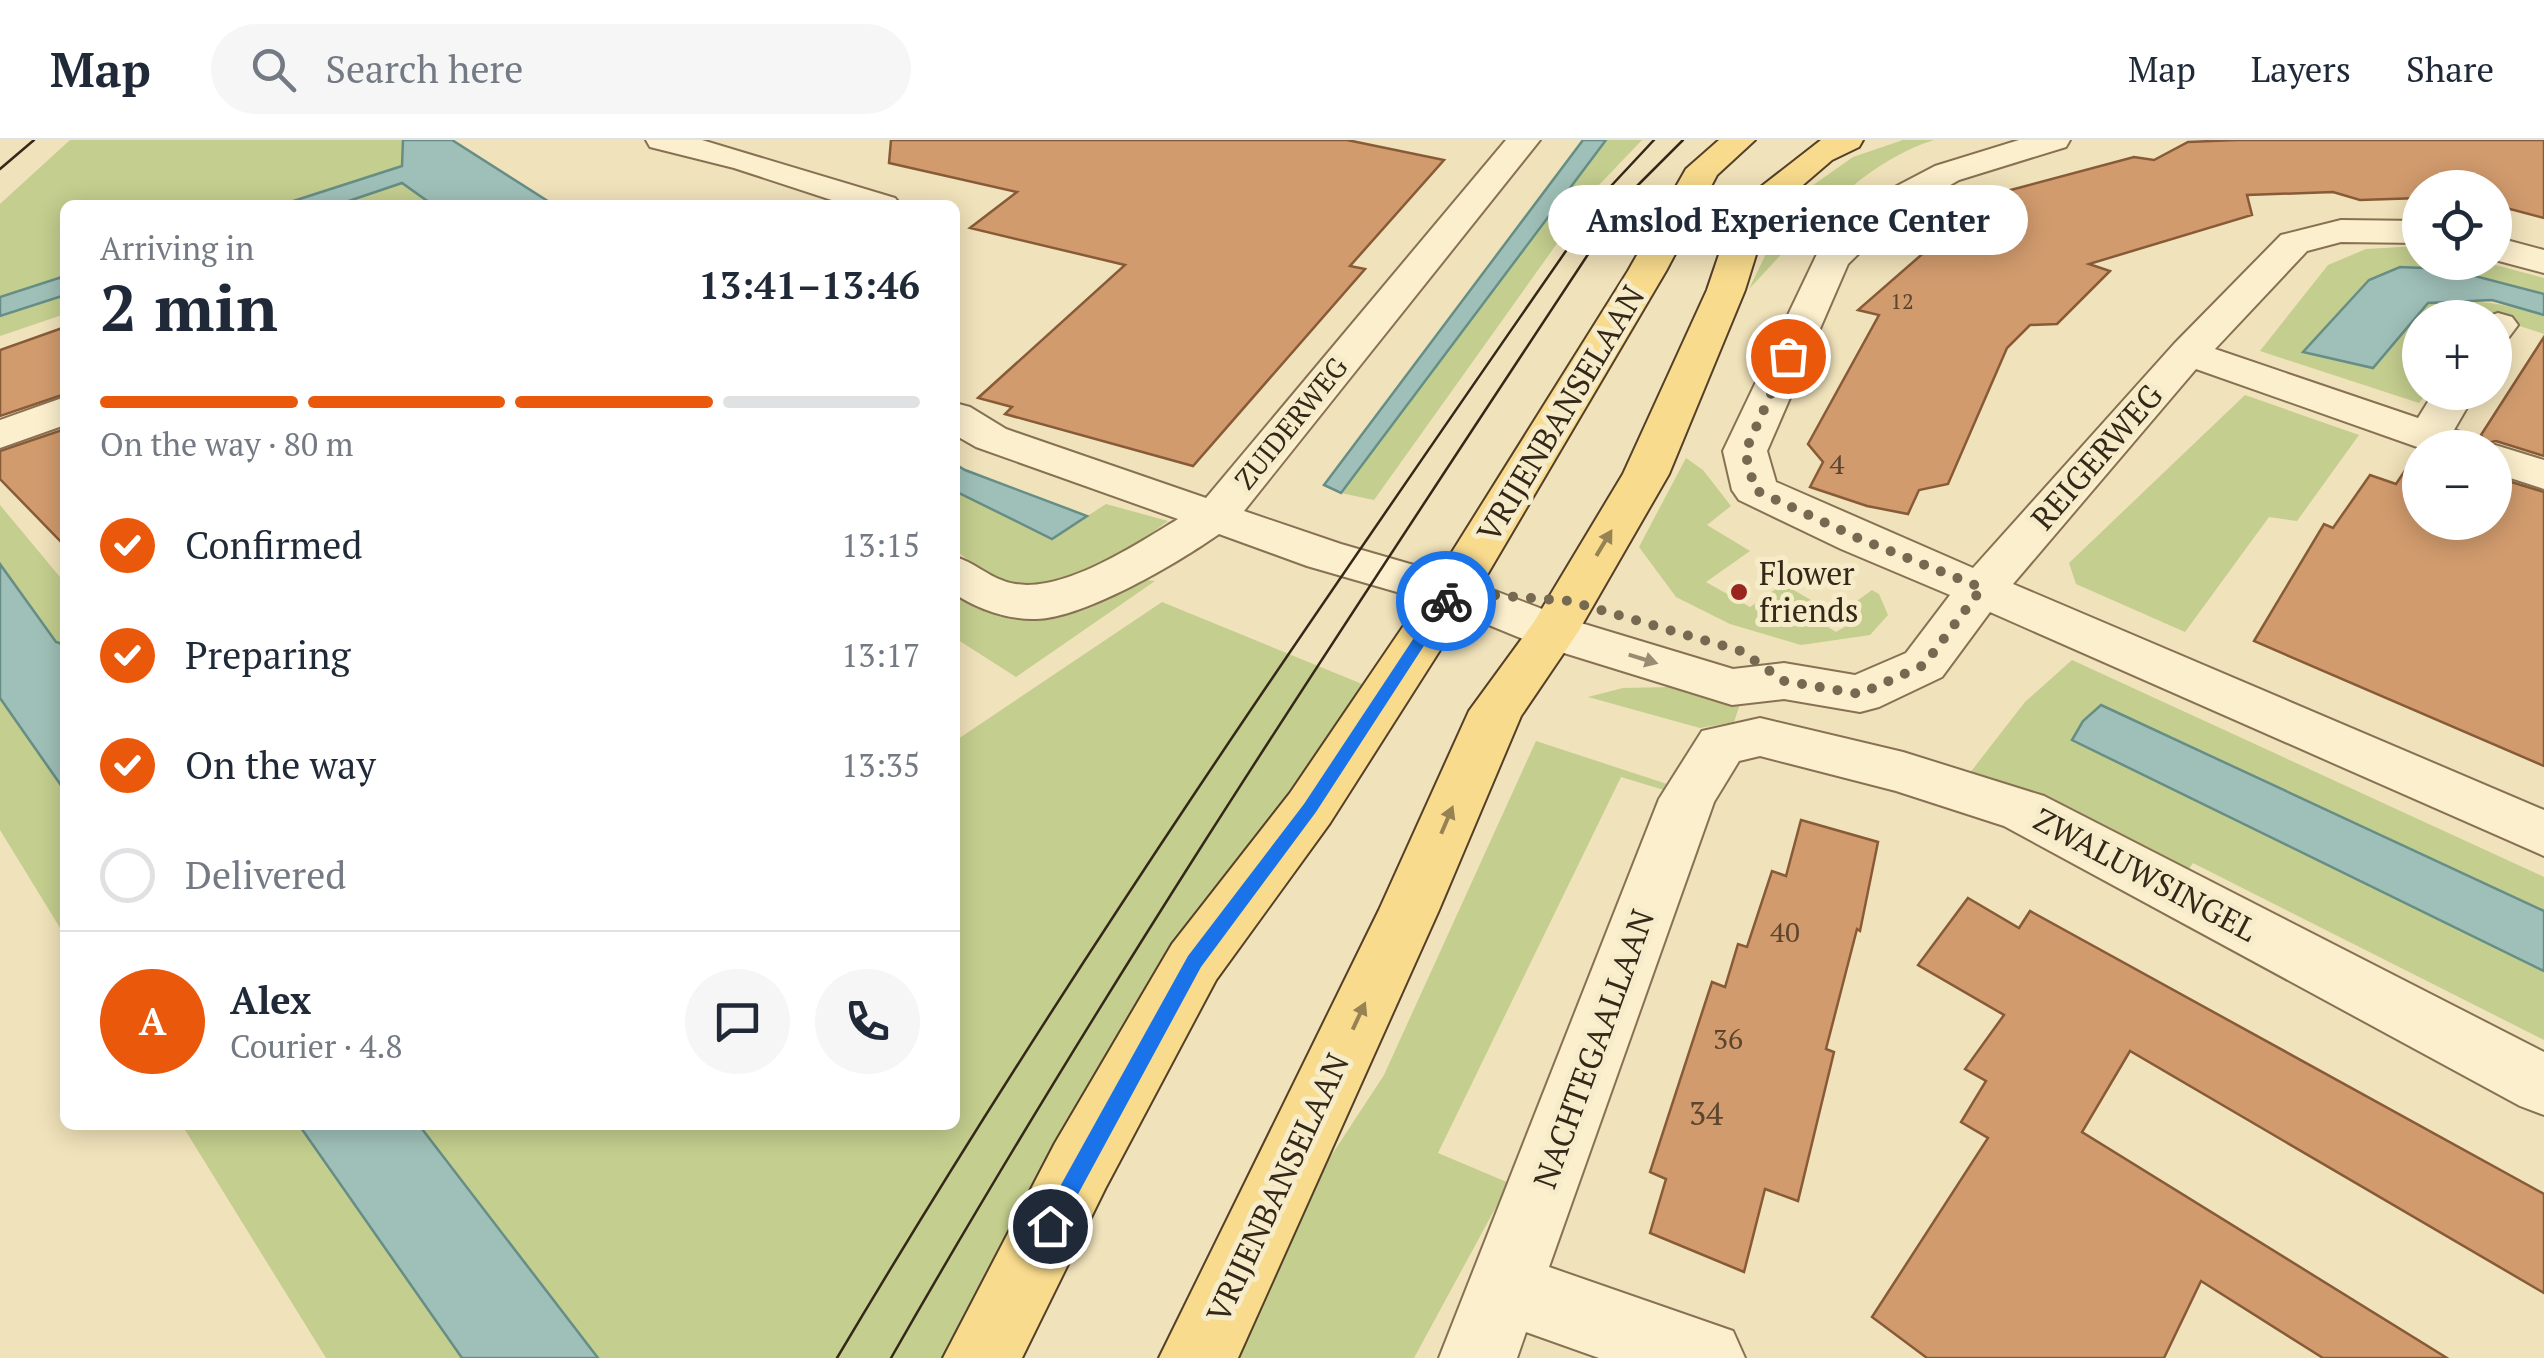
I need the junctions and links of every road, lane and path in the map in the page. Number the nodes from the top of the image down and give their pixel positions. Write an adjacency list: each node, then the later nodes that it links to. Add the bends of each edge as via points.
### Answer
1 (662, 140): 7 (street)
2 (779, 140): 7 (street)
3 (1524, 140): 19 (street, ZUIDERWEG)
4 (1739, 140): 22 (main road, VRIJENBANSELAAN, via 1702,169 1647,272)
5 (1847, 140): 23 (main road, VRIJENBANSELAAN, one-way to 5, via 1646,474 1746,228 1770,196 1820,153)
6 (2054, 140): 21 (street, via 1946,173 1885,207 1831,260 1745,452 1755,490)
7 (746, 161): 8 (street)
8 (867, 200)
9 (2402, 232): 12 (street, REIGERWEG, via 2341,231 2294,244)
10 (2512, 253): 11 (street)
11 (2544, 262)
12 (2188, 352): 15 (street); 21 (street, REIGERWEG)
13 (60, 412): 16 (street)
14 (960, 419): 19 (street, via 991,438)
15 (2414, 430)
16 (0, 435)
17 (2512, 464): 18 (street)
18 (2544, 475)
19 (1216, 515): 20 (street, via 1094,585 1037,603 990,596); 22 (street, ZUIDERWEG)
20 (960, 575)
21 (1982, 588): 23 (street, REIGERWEG, via 1924,665 1860,694 1784,681 1732,687); 25 (street)
22 (1452, 592): 23 (street, REIGERWEG); 28 (main road, VRIJENBANSELAAN, via 1310,808 1194,962)
23 (1561, 617): 29 (main road, VRIJENBANSELAAN, one-way to 23, via 1496,710)
24 (1720, 745): 26 (street, ZWALUWSINGEL, via 1760,736 2024,811); 27 (street, NACHTEGAALLAAN, via 1687,799)
25 (2544, 834)
26 (2544, 1085)
27 (1505, 1288): 30 (street, NACHTEGAALLAAN); 31 (street)
28 (982, 1358)
29 (1198, 1358)
30 (1478, 1358)
31 (1706, 1358)

